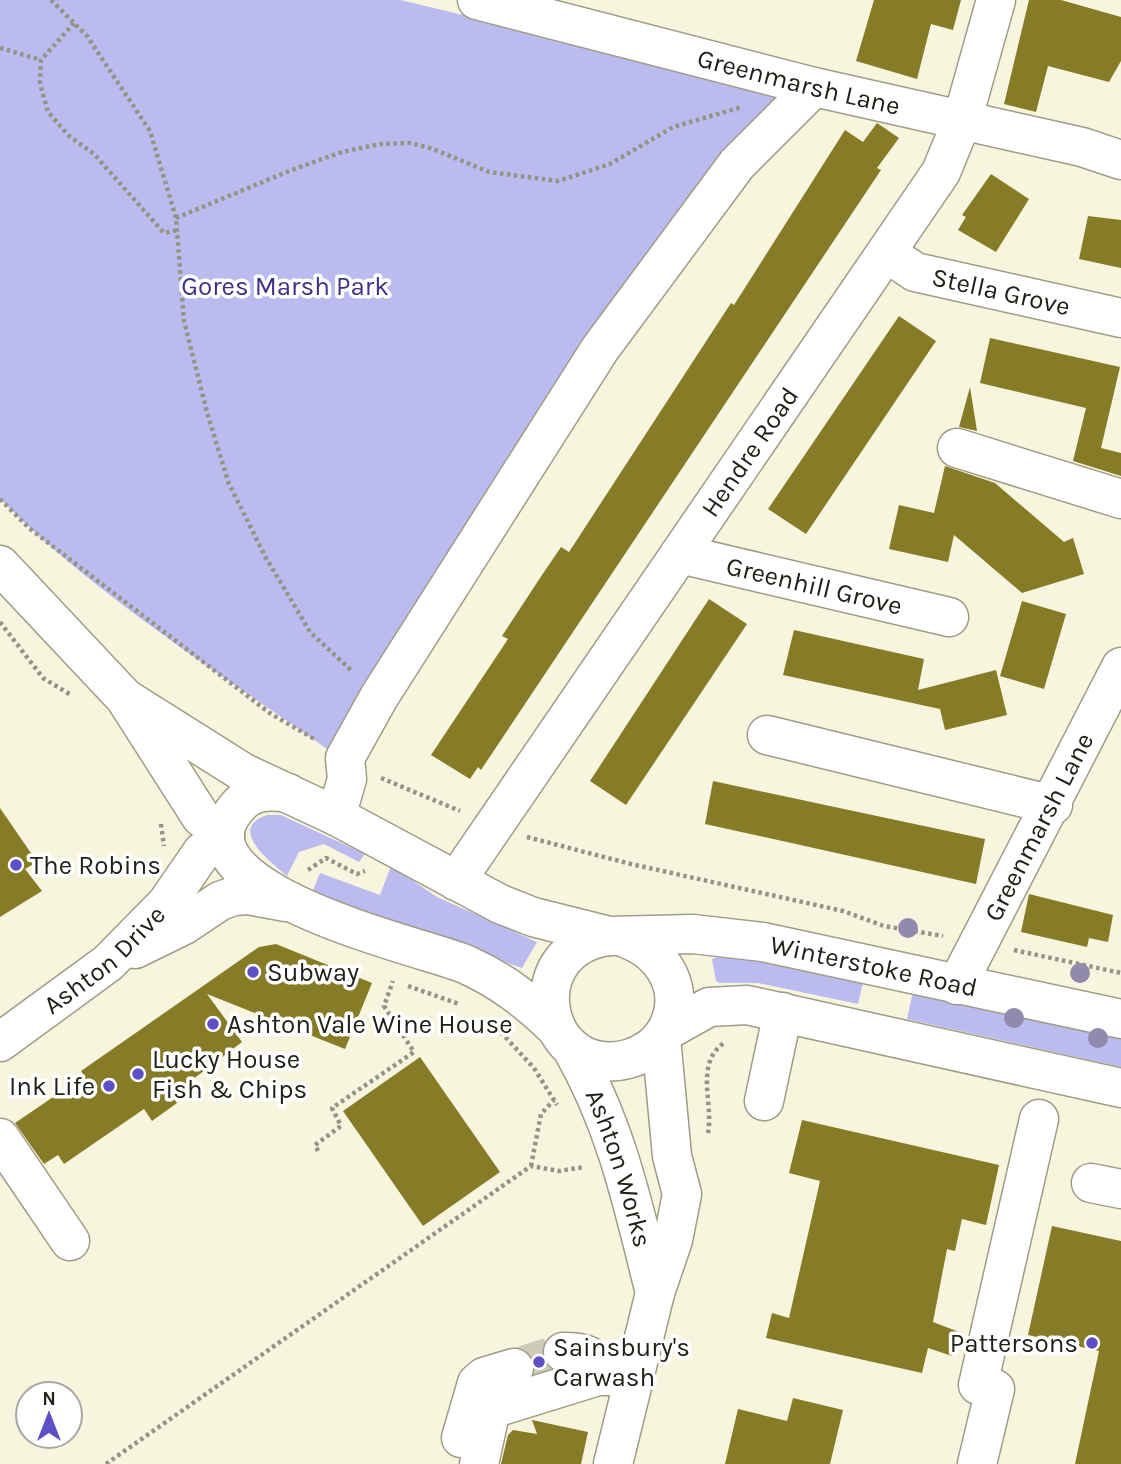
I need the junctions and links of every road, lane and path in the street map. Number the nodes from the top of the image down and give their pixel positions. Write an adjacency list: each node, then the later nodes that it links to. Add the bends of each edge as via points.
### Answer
1 (51, 0): 4 (path)
2 (477, 0): 7 (main road, Greenmarsh Lane)
3 (996, 0): 9 (main road, Hendre Road)
4 (74, 23): 6 (path); 11 (path, via 150,131)
5 (0, 48): 6 (path)
6 (41, 60): 12 (path, via 40,83 48,112 68,136 94,153 164,233)
7 (814, 87): 9 (main road, Greenmarsh Lane); 23 (main road, via 737,164 600,349)
8 (748, 105): 11 (path, via 673,127 610,164 558,181 489,172 411,143 380,144 289,171)
9 (962, 121): 10 (main road, Greenmarsh Lane); 13 (main road, Hendre Road, via 941,173)
10 (1121, 160)
11 (176, 218): 12 (path)
12 (178, 230): 23 (path, via 184,320 229,484 310,632)
13 (887, 253): 14 (main road, Stella Grove, via 915,272); 18 (main road, Hendre Road)
14 (1121, 318)
15 (957, 449): 17 (main road)
16 (0, 499): 27 (path, via 29,528 271,714)
17 (1121, 499)
18 (680, 554): 20 (main road, Greenhill Grove); 32 (main road, Hendre Road)
19 (0, 565): 24 (main road, Winterstoke Road)
20 (949, 617)
21 (0, 622): 25 (path, via 43,678)
22 (1121, 667): 29 (main road, Greenmarsh Lane)
23 (379, 697): 27 (main road)
24 (125, 698): 28 (main road, Winterstoke Road, via 230,765); 33 (main road, Winterstoke Road, via 201,817)
25 (78, 699)
26 (767, 735): 29 (main road)
27 (345, 758): 31 (main road, via 347,779); 32 (path, via 396,786)
28 (288, 793): 31 (main road, Winterstoke Road); 33 (main road, Winterstoke Road, via 268,790 253,794 239,805)
29 (1053, 805): 39 (main road, Greenmarsh Lane)
30 (160, 811): 35 (path, via 164,851)
31 (336, 816): 34 (main road, Winterstoke Road)
32 (494, 825): 36 (main road, Hendre Road); 39 (path, via 631,864 843,911 884,926)
33 (225, 836): 35 (main road, Ashton Drive, via 202,852); 37 (main road, Winterstoke Road, via 238,864)
34 (387, 844): 36 (main road, Winterstoke Road); 37 (path, via 371,870 357,874 326,858 310,866)
35 (186, 877): 40 (main road, Ashton Drive, via 167,903)
36 (456, 881): 38 (main road, Winterstoke Road, via 533,917)
37 (290, 904): 40 (main road, via 248,895 220,901 184,925); 50 (main road, Winterstoke Road, via 465,964 526,999)
38 (617, 937): 44 (main road, Winterstoke Road, via 720,935); 49 (main road, Winterstoke Road, via 656,954 670,976 674,1005); 50 (main road, Winterstoke Road, via 574,948 554,973 550,1011)
39 (980, 942): 41 (path); 44 (main road, Greenmarsh Lane)
40 (108, 962): 51 (main road, Ashton Drive)
41 (1121, 973)
42 (380, 976): 43 (path)
43 (393, 981): 45 (path); 59 (path, via 384,1006 414,1052 332,1108 341,1126 314,1145)
44 (957, 985): 46 (main road, Winterstoke Road)
45 (465, 1006)
46 (1121, 1018)
47 (492, 1023): 54 (path, via 534,1068)
48 (780, 1028): 49 (main road, Winterstoke Road, via 747,1005 709,1007); 52 (main road, Winterstoke Road); 55 (main road); 60 (path, via 735,1039 715,1050 707,1076 706,1139 690,1152)
49 (663, 1034): 50 (main road, Winterstoke Road, via 643,1053 619,1061 593,1059); 60 (main road, Ashton Works)
50 (564, 1038): 64 (main road, Ashton Works, via 601,1105 623,1161)
51 (0, 1042)
52 (1002, 1062): 53 (main road, Winterstoke Road); 57 (main road, via 1027,1079 1037,1096)
53 (1110, 1086): 57 (main road, via 1067,1088 1051,1099)
54 (554, 1100): 56 (path); 61 (path, via 541,1114)
55 (764, 1101)
56 (561, 1111)
57 (1040, 1119): 72 (main road, via 978,1385 995,1389)
58 (0, 1139): 63 (main road)
59 (318, 1151)
60 (672, 1156): 64 (main road, Ashton Works, via 682,1194)
61 (531, 1166): 62 (path, via 559,1171); 68 (path)
62 (593, 1166)
63 (70, 1241)
64 (655, 1293): 67 (main road, Ashton Works)
65 (563, 1352): 67 (main road, via 584,1351)
66 (514, 1368): 69 (main road, via 484,1377 473,1389)
67 (620, 1375): 70 (main road, via 491,1409); 71 (main road, Ashton Works)
68 (106, 1464)
69 (454, 1464)
70 (479, 1464)
71 (612, 1464)
72 (977, 1464)

